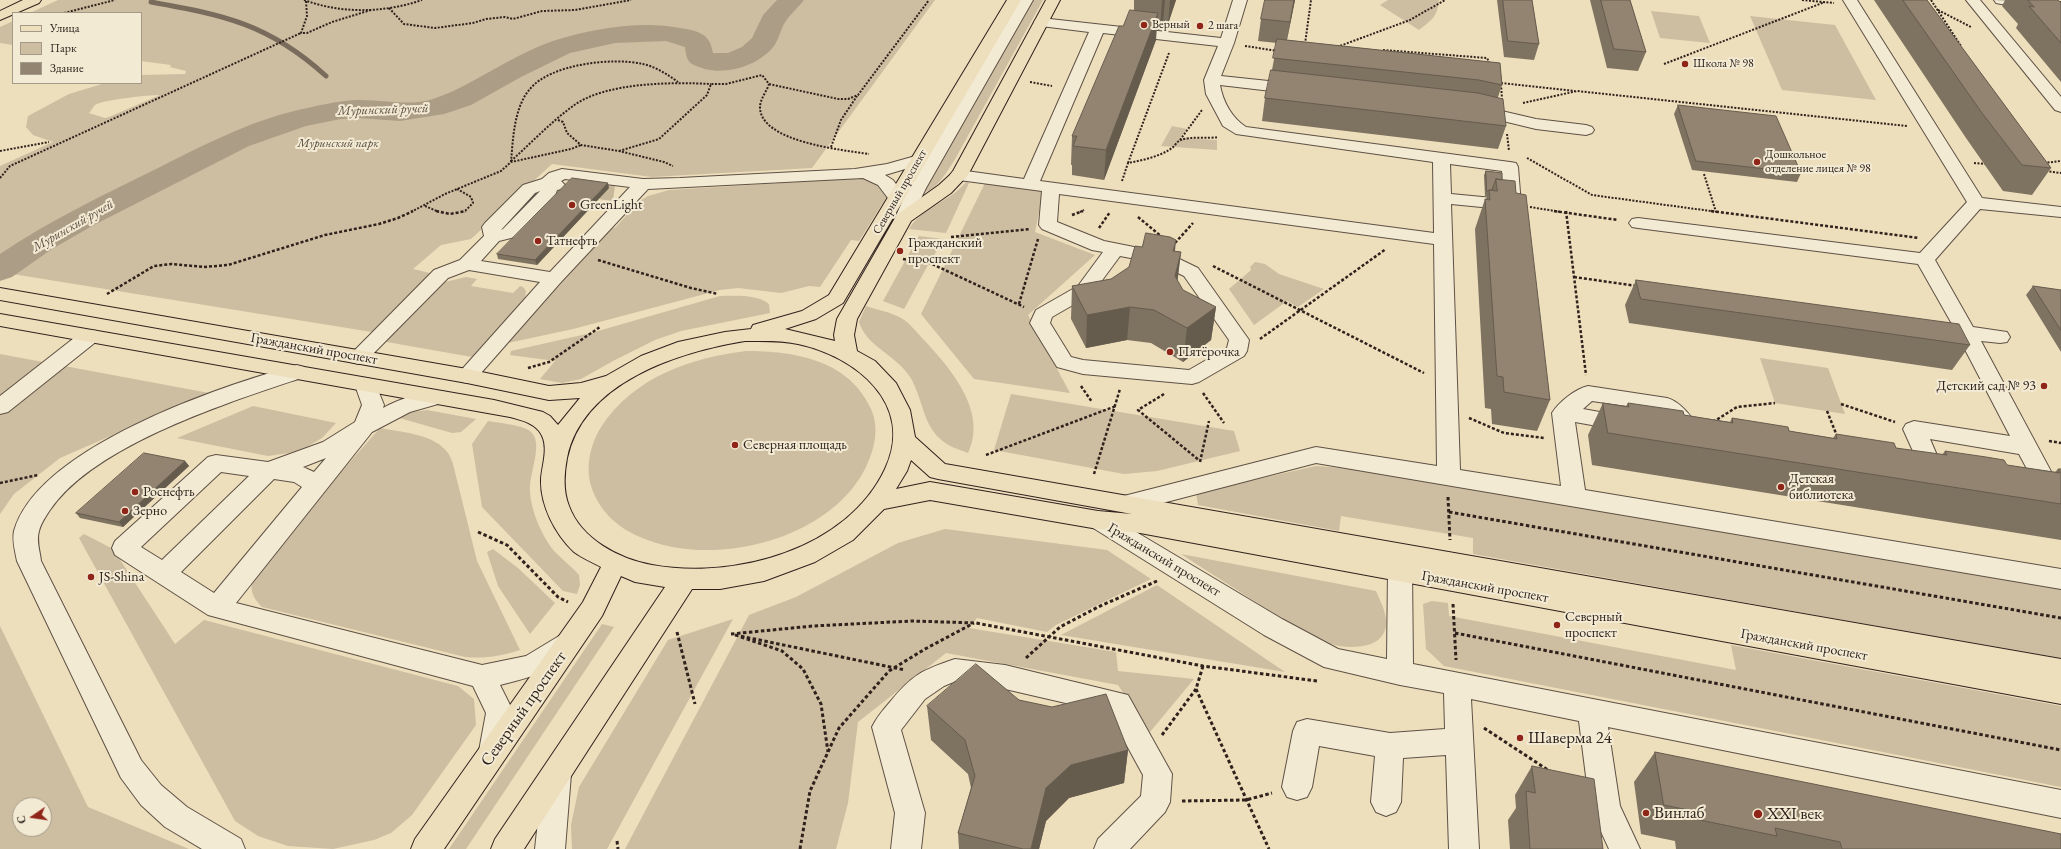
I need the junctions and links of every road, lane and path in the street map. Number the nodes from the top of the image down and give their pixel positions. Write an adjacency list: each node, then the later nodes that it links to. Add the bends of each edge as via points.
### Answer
1 (34, 0): 23 (main road)
2 (115, 0): 22 (path)
3 (422, 0): 20 (path)
4 (631, 0): 20 (path, via 576,10 542,11 513,19 486,19 435,28 404,24)
5 (929, 0): 43 (path)
6 (1014, 0): 61 (main road, Северный проспект)
7 (1026, 0): 93 (street, Северный проспект, via 917,188)
8 (1053, 0): 24 (main road, Северный проспект)
9 (1240, 0): 28 (street)
10 (1311, 0): 30 (path)
11 (1445, 0): 29 (path, via 1410,20 1333,48)
12 (1802, 0): 17 (path)
13 (1931, 0): 32 (path)
14 (1973, 0): 45 (street)
15 (2001, 0): 19 (street)
16 (305, 1): 21 (path, via 338,8); 26 (path, via 307,16)
17 (1825, 2): 18 (path); 35 (path)
18 (1851, 2): 48 (street)
19 (2061, 6)
20 (389, 8): 21 (path)
21 (375, 9): 26 (path, via 332,22 307,34)
22 (68, 12)
23 (0, 16)
24 (1041, 22): 25 (street); 73 (main road, Северный проспект)
25 (1098, 28): 27 (street); 77 (street)
26 (301, 33): 74 (path, via 10,166)
27 (1174, 37): 28 (street); 65 (path)
28 (1227, 43): 33 (path); 40 (street)
29 (1345, 48)
30 (1304, 50)
31 (1382, 50): 34 (path)
32 (1963, 50)
33 (1279, 51)
34 (1487, 58)
35 (1664, 64)
36 (678, 82): 38 (path); 47 (path, via 635,86 594,96 574,105); 64 (path, via 651,67 623,62 585,65 545,77 531,87 523,99)
37 (1501, 83): 42 (path)
38 (711, 84): 39 (path, via 726,84 762,76); 57 (path, via 708,95 659,139)
39 (769, 84): 43 (path, via 838,99); 54 (path, via 760,106 762,118 772,128 801,142)
40 (1213, 87): 41 (street); 50 (street, via 1229,123); 51 (path)
41 (1315, 91)
42 (1577, 91): 44 (path); 48 (path)
43 (858, 95): 54 (path, via 835,131)
44 (1518, 104)
45 (2061, 107)
46 (1464, 108): 49 (street, via 1536,124)
47 (557, 120): 53 (path, via 563,122 567,133); 64 (path)
48 (1930, 129): 62 (street)
49 (1586, 130)
50 (1242, 131): 51 (path, via 1206,139); 60 (street)
51 (1180, 140): 65 (path, via 1172,148 1154,157)
52 (48, 142): 56 (path)
53 (580, 145): 57 (path); 64 (path)
54 (831, 147): 68 (path, via 891,158)
55 (1508, 147): 58 (path)
56 (0, 151)
57 (619, 151): 76 (path, via 673,166 678,172)
58 (1515, 151)
59 (1521, 155): 91 (path, via 1592,195)
60 (1441, 158): 85 (street); 88 (street, via 1510,167)
61 (919, 160): 68 (street); 83 (main road, Северный проспект)
62 (1949, 160): 67 (path); 86 (street)
63 (2061, 161): 66 (path)
64 (511, 162): 80 (path, via 501,171)
65 (1128, 164): 84 (path)
66 (2037, 164)
67 (1992, 165)
68 (899, 167): 70 (street)
69 (2041, 171): 71 (path)
70 (864, 173): 76 (street); 83 (street, via 888,183)
71 (2061, 173)
72 (1704, 174): 91 (path)
73 (959, 175): 77 (street); 93 (main road, Северный проспект, via 945,189)
74 (0, 178)
75 (548, 183): 78 (street); 81 (street, via 555,177 570,174); 106 (street, via 529,189 492,227 493,237)
76 (677, 184): 81 (street)
77 (1030, 184): 79 (street)
78 (570, 186)
79 (1051, 187): 84 (street); 100 (street, via 1048,225)
80 (457, 189): 87 (path); 87 (path, via 471,197 473,203 470,208 449,215)
81 (638, 189): 82 (street); 103 (street)
82 (614, 193)
83 (897, 198): 119 (main road, Северный проспект, via 836,299 809,315)
84 (1118, 198): 89 (street); 100 (path); 102 (path)
85 (1442, 198): 88 (street); 99 (street)
86 (1976, 203): 92 (street); 97 (street)
87 (424, 205): 112 (path, via 379,224 325,235 228,265 154,266)
88 (1512, 206): 90 (path)
89 (1207, 208): 95 (street); 102 (path)
90 (1566, 211): 94 (path); 108 (path)
91 (1715, 211): 96 (path); 97 (path, via 1920,238)
92 (2061, 212)
93 (904, 218): 123 (main road, Северный проспект, via 846,319 844,336)
94 (1638, 223): 96 (street)
95 (1406, 234): 99 (street); 114 (path)
96 (1722, 234): 105 (street)
97 (1947, 234): 105 (street)
98 (1039, 235): 104 (path, via 1019,304 930,263)
99 (1444, 240): 130 (street)
100 (1088, 243): 101 (street)
101 (1115, 249): 102 (street); 128 (street, via 1085,290 1043,314 1040,323 1064,362 1083,367)
102 (1167, 252): 122 (street, via 1191,272 1239,340)
103 (577, 253): 109 (street); 111 (path)
104 (901, 258)
105 (1925, 259): 118 (street)
106 (467, 264): 109 (street); 124 (street, via 441,274)
107 (1208, 264): 114 (path)
108 (1574, 277): 110 (path); 132 (path)
109 (554, 278): 127 (street)
110 (1643, 286)
111 (718, 294)
112 (105, 295)
113 (7, 296): 124 (main road, Гражданский проспект)
114 (1300, 310): 122 (path, via 1249,348); 130 (path)
115 (0, 320): 120 (main road, Гражданский проспект)
116 (1919, 326): 118 (street)
117 (600, 327): 125 (path, via 549,362)
118 (1967, 333): 121 (street); 151 (street)
119 (745, 335): 123 (main road, via 795,337); 129 (main road, via 709,339 675,349 642,363)
120 (90, 336): 126 (main road, Гражданский проспект); 136 (street)
121 (2000, 337)
122 (1237, 351): 128 (street)
123 (847, 352): 147 (main road, via 875,372 888,387 903,421)
124 (358, 357): 127 (main road, Гражданский проспект)
125 (528, 368)
126 (297, 372): 131 (main road, Гражданский проспект); 212 (street, via 153,425 95,457 52,488 37,507 26,533 29,561 131,769 152,795 176,818)
127 (467, 376): 129 (main road, Гражданский проспект, via 556,393 582,390)
128 (1192, 377): 142 (path)
129 (612, 381): 152 (main road, via 587,402 568,426)
130 (1448, 384): 137 (street)
131 (366, 385): 133 (main road, Гражданский проспект); 143 (street, via 373,405)
132 (1588, 393): 140 (street); 145 (street, via 1667,405)
133 (436, 397): 143 (street, via 402,407); 152 (main road, Гражданский проспект, via 532,416 544,422 552,432)
134 (1775, 403): 145 (path, via 1737,407)
135 (1842, 404): 144 (path)
136 (0, 407)
137 (1448, 409): 148 (path, via 1504,433); 161 (street)
138 (1138, 410): 154 (path)
139 (1827, 411): 146 (path)
140 (1563, 413): 145 (street); 148 (street)
141 (1209, 421): 154 (path)
142 (1224, 423)
143 (364, 427): 156 (street, via 331,448); 162 (street)
144 (1914, 429): 151 (street); 159 (street)
145 (1700, 436)
146 (1838, 438)
147 (904, 440): 166 (main road, via 897,468); 167 (main road, Гражданский проспект, via 938,471)
148 (1567, 441): 165 (street)
149 (2049, 441): 150 (path)
150 (2061, 443)
151 (2027, 447): 164 (street)
152 (556, 453): 172 (main road, via 552,485 560,516 581,544)
153 (986, 454): 158 (path, via 1116,406)
154 (1200, 461): 155 (path)
155 (1204, 468)
156 (269, 470): 162 (street, via 300,474); 174 (street); 174 (street, via 216,463 124,548)
157 (1912, 470): 159 (street)
158 (1094, 474)
159 (1934, 474): 160 (street)
160 (1957, 478)
161 (1448, 484): 165 (street); 167 (street, Гражданский проспект, via 1316,456); 168 (path)
162 (317, 486): 180 (street)
163 (2028, 489): 164 (street)
164 (2056, 494)
165 (1574, 497): 175 (street)
166 (878, 502): 169 (main road, Гражданский проспект, via 930,491); 177 (main road, via 843,535 796,561 741,577)
167 (1128, 503): 188 (main road, Гражданский проспект)
168 (1449, 512): 171 (path); 181 (path)
169 (1098, 520): 173 (main road, Гражданский проспект, via 1140,524); 189 (street, Гражданский проспект, via 1273,627 1333,659)
170 (478, 532): 179 (path, via 507,545 558,597)
171 (1450, 546)
172 (614, 565): 177 (main road, via 647,576); 186 (main road, Северный проспект, via 593,609)
173 (1400, 571): 189 (street); 195 (main road, Гражданский проспект)
174 (164, 574): 180 (street)
175 (2061, 579)
176 (1161, 580): 185 (path, via 1098,607 1060,627)
177 (684, 581): 204 (main road)
178 (1453, 599): 183 (path)
179 (570, 603)
180 (217, 608): 190 (street)
181 (2061, 618)
182 (677, 630): 196 (path)
183 (1454, 633): 193 (path); 200 (path)
184 (731, 634): 185 (path, via 813,626 912,621 976,623); 191 (path, via 856,658); 201 (path, via 782,651 803,669 821,704)
185 (1049, 636): 187 (path)
186 (570, 643): 190 (street, via 532,666); 202 (main road, Северный проспект)
187 (1203, 666): 192 (path); 194 (path)
188 (2061, 670)
189 (1400, 674): 193 (street, Гражданский проспект)
190 (482, 677): 202 (street, via 500,712)
191 (934, 678): 203 (street, via 954,670 962,671 1006,677 1118,703); 217 (street, via 915,690 886,726 910,813)
192 (1317, 681)
193 (1457, 686): 197 (street, Гражданский проспект); 198 (street); 205 (path)
194 (1196, 689): 203 (path); 207 (path)
195 (2061, 692)
196 (695, 704)
197 (1592, 712): 210 (street, Гражданский проспект); 221 (street, via 1605,808)
198 (1460, 741): 199 (street); 220 (street)
199 (1390, 746): 206 (street, via 1307,732); 209 (street)
200 (2061, 750)
201 (828, 753)
202 (492, 755): 213 (main road, Северный проспект)
203 (1148, 755): 208 (street, via 1158,774)
204 (558, 774): 214 (main road); 215 (street)
205 (1554, 774)
206 (1297, 787): 207 (path)
207 (1246, 800): 208 (path); 219 (path)
208 (1155, 802): 218 (street)
209 (1386, 802)
210 (2061, 804)
211 (617, 841): 216 (path)
212 (230, 849)
213 (426, 849)
214 (506, 849)
215 (550, 849)
216 (618, 849)
217 (906, 849)
218 (1109, 849)
219 (1269, 849)
220 (1464, 849)
221 (1625, 849)

